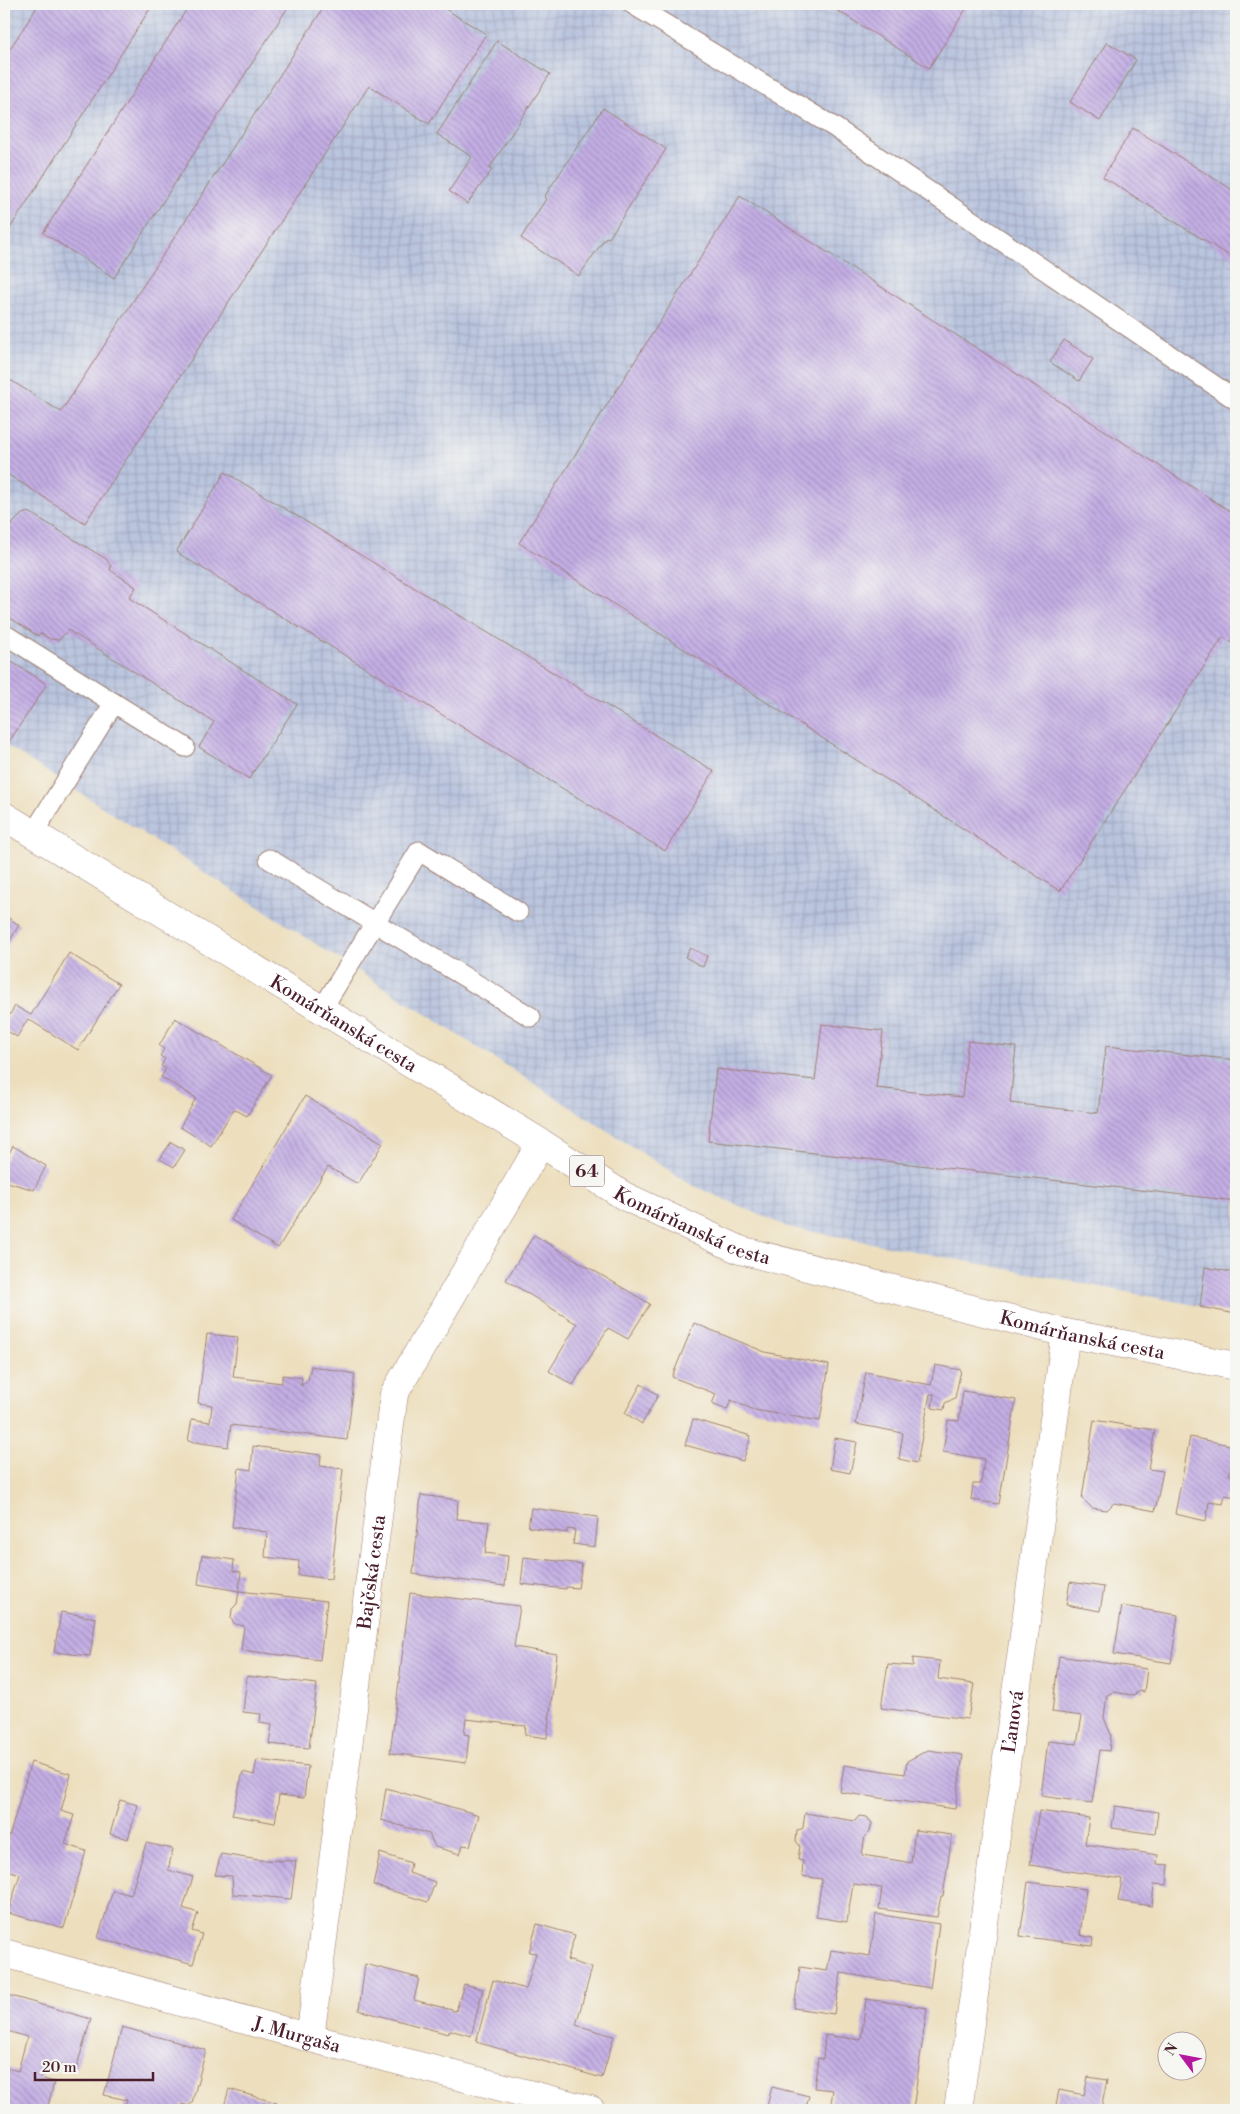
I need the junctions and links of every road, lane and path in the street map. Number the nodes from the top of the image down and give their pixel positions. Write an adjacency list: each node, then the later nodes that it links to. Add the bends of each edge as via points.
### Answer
1 (632, 4): 2 (lane, via 834,127)
2 (1236, 400)
3 (4, 634): 4 (lane)
4 (114, 703): 5 (lane); 7 (lane)
5 (185, 747)
6 (4, 816): 7 (street, Komárňanská cesta / 64)
7 (33, 834): 11 (street, Komárňanská cesta / 64)
8 (269, 859): 10 (lane)
9 (518, 912): 10 (lane, via 419,851)
10 (375, 923): 11 (lane); 12 (lane)
11 (322, 1009): 13 (street, Komárňanská cesta / 64)
12 (531, 1017)
13 (541, 1142): 14 (street, Komárňanská cesta / 64, via 624,1196 740,1250); 17 (street, Bajčská cesta, via 394,1394)
14 (1066, 1333): 15 (street, Komárňanská cesta / 64); 19 (street, Ľanová)
15 (1236, 1366)
16 (4, 1953): 17 (street, J. Murgaša)
17 (310, 2038): 18 (street, J. Murgaša)
18 (591, 2110)
19 (958, 2110)

